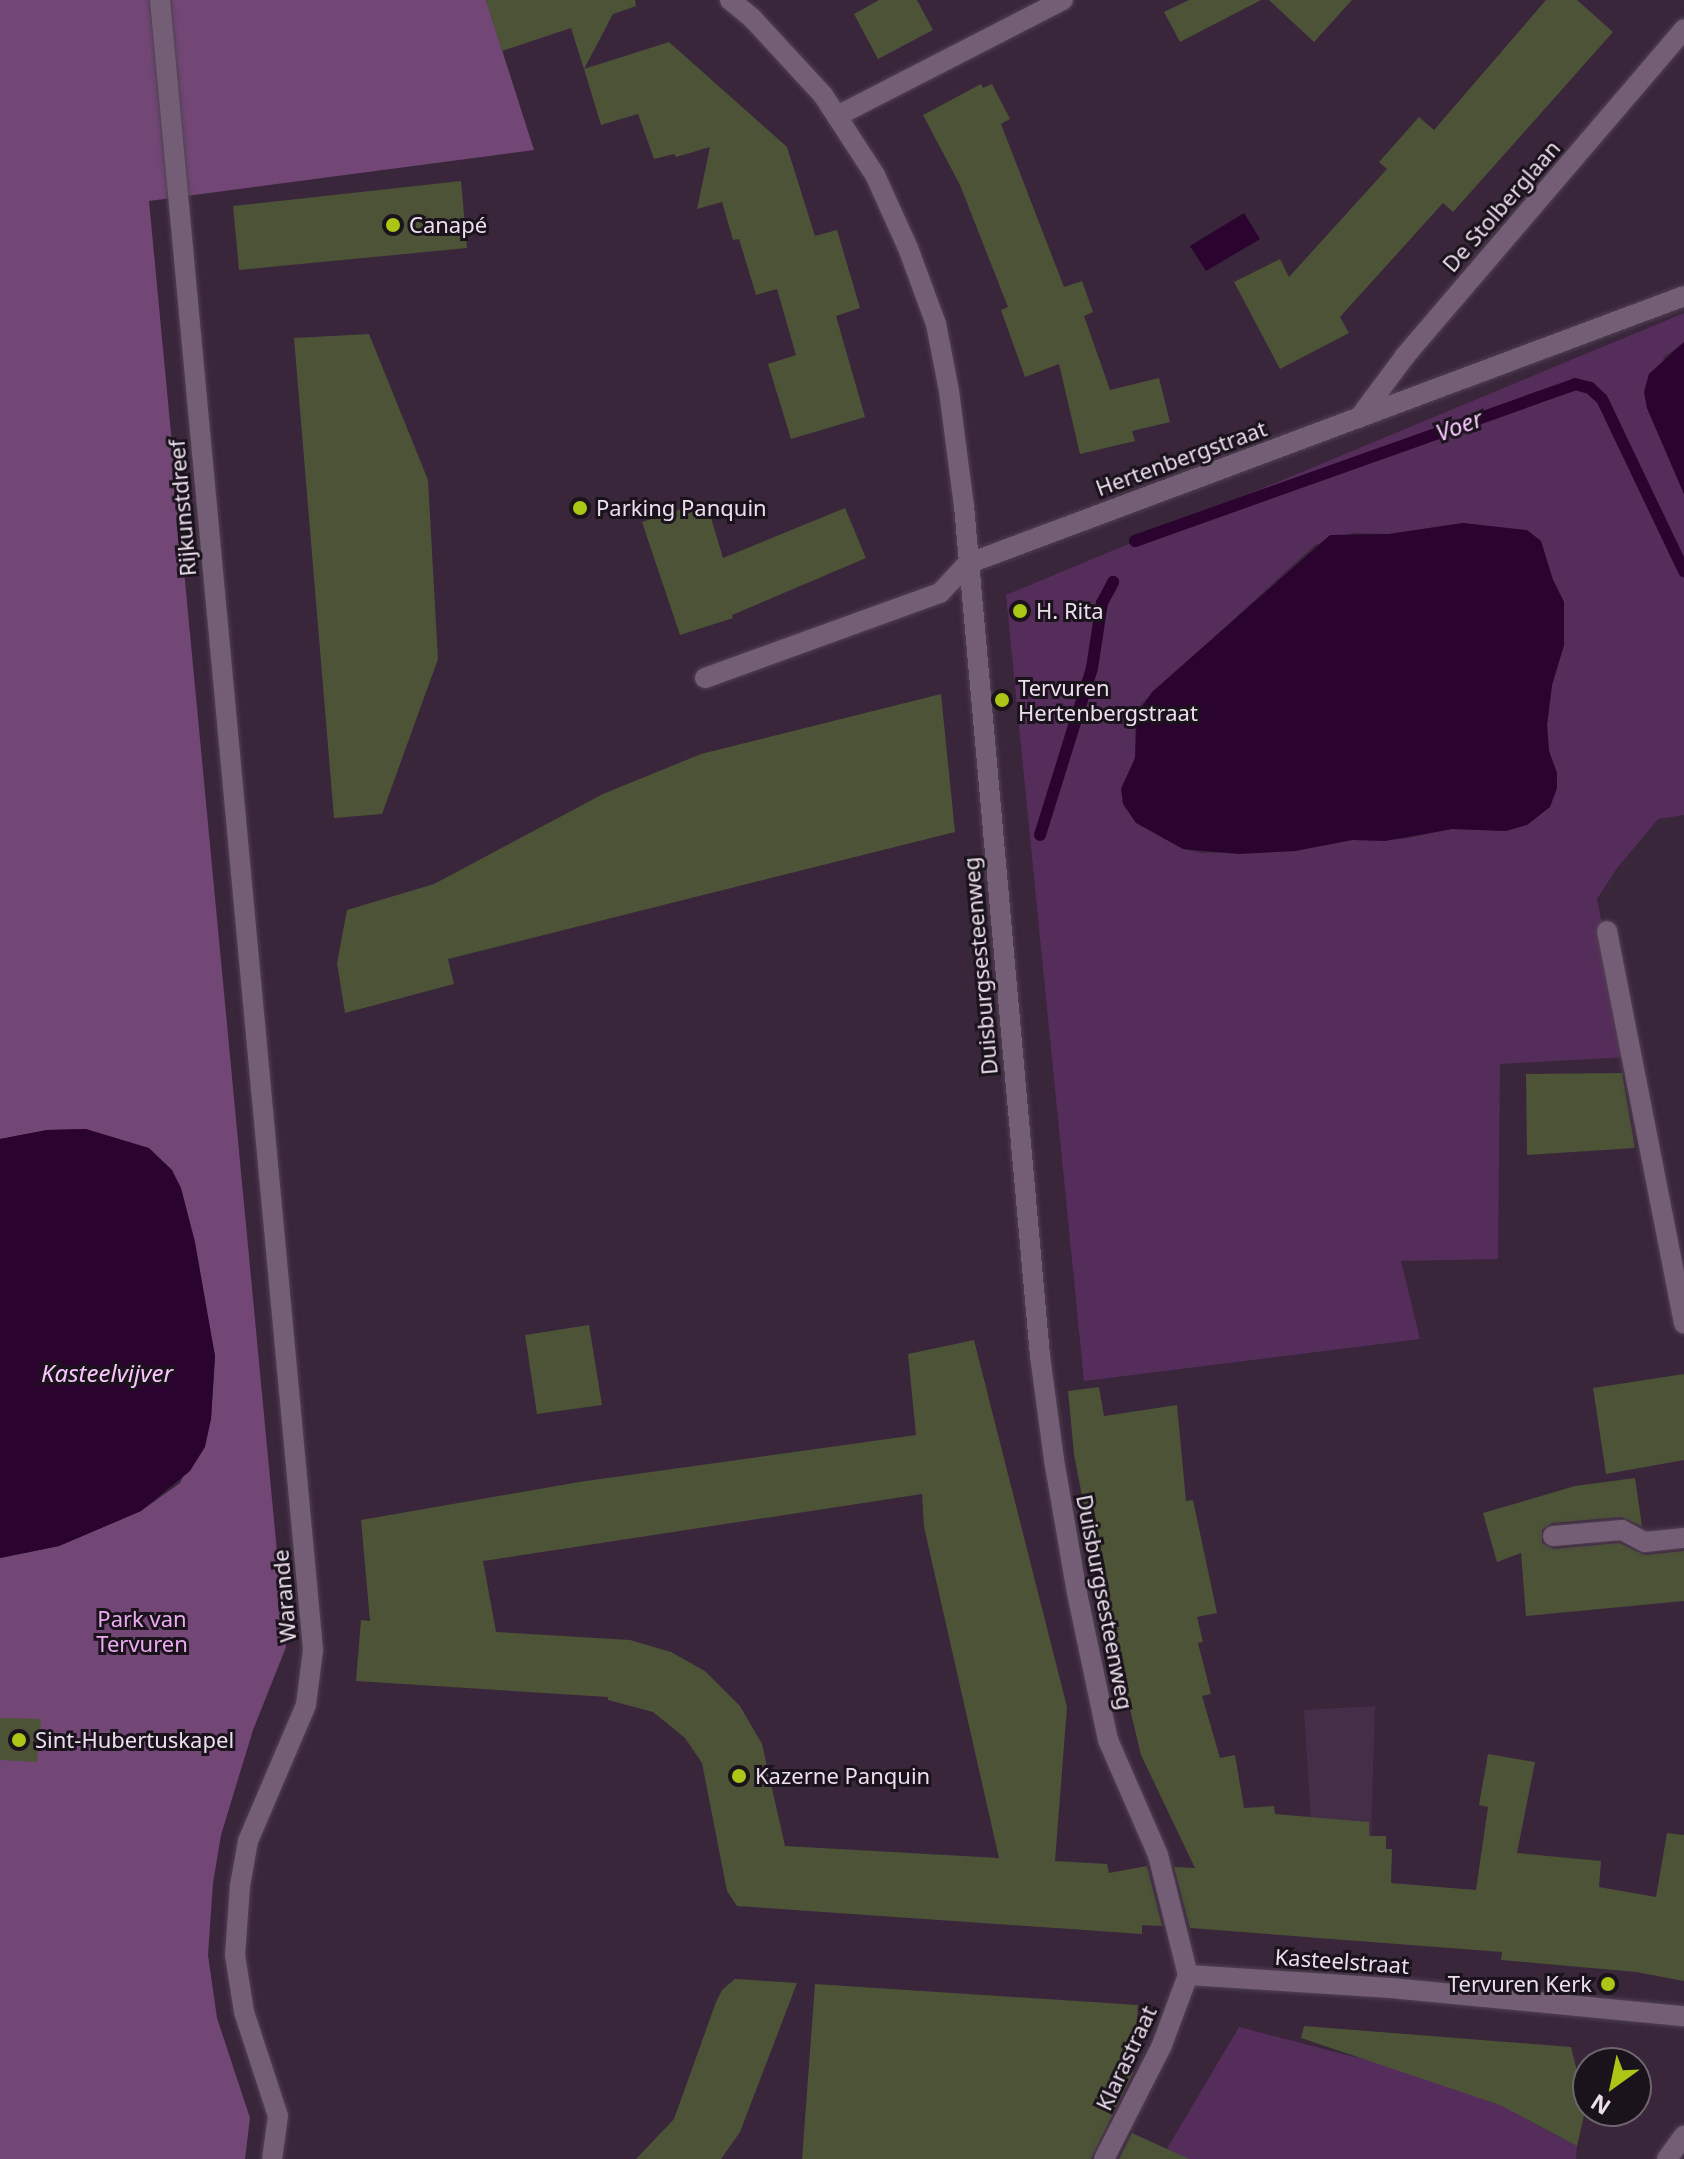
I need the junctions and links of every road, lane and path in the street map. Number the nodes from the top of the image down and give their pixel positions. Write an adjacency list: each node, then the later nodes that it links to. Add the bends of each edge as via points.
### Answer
1 (160, 0): 11 (street, Rijkunstdreef)
2 (730, 0): 5 (street, Duisburgsesteenweg)
3 (1063, 0): 5 (street)
4 (1684, 29): 7 (street, De Stolberglaan, via 1405,356)
5 (837, 116): 8 (street, Duisburgsesteenweg, via 875,175 936,324 958,449)
6 (1684, 296): 7 (street, Hertenbergstraat)
7 (1359, 418): 8 (street, Hertenbergstraat)
8 (967, 564): 9 (street, Hertenbergstraat, via 940,593); 15 (street, Duisburgsesteenweg, via 1040,1356 1063,1519 1108,1740 1158,1855)
9 (705, 678)
10 (1607, 931): 12 (street)
11 (252, 1011): 18 (street, Warande, via 313,1650 306,1705 248,1841 240,1886 235,1955 244,2012 278,2116)
12 (1684, 1324)
13 (1553, 1536): 14 (street, via 1622,1530 1645,1542)
14 (1684, 1538)
15 (1188, 1975): 16 (street, Kasteelstraat); 19 (street, Klarastraat, via 1157,2056)
16 (1684, 2016)
17 (1684, 2136): 20 (street)
18 (272, 2159)
19 (1104, 2159)
20 (1667, 2159)

